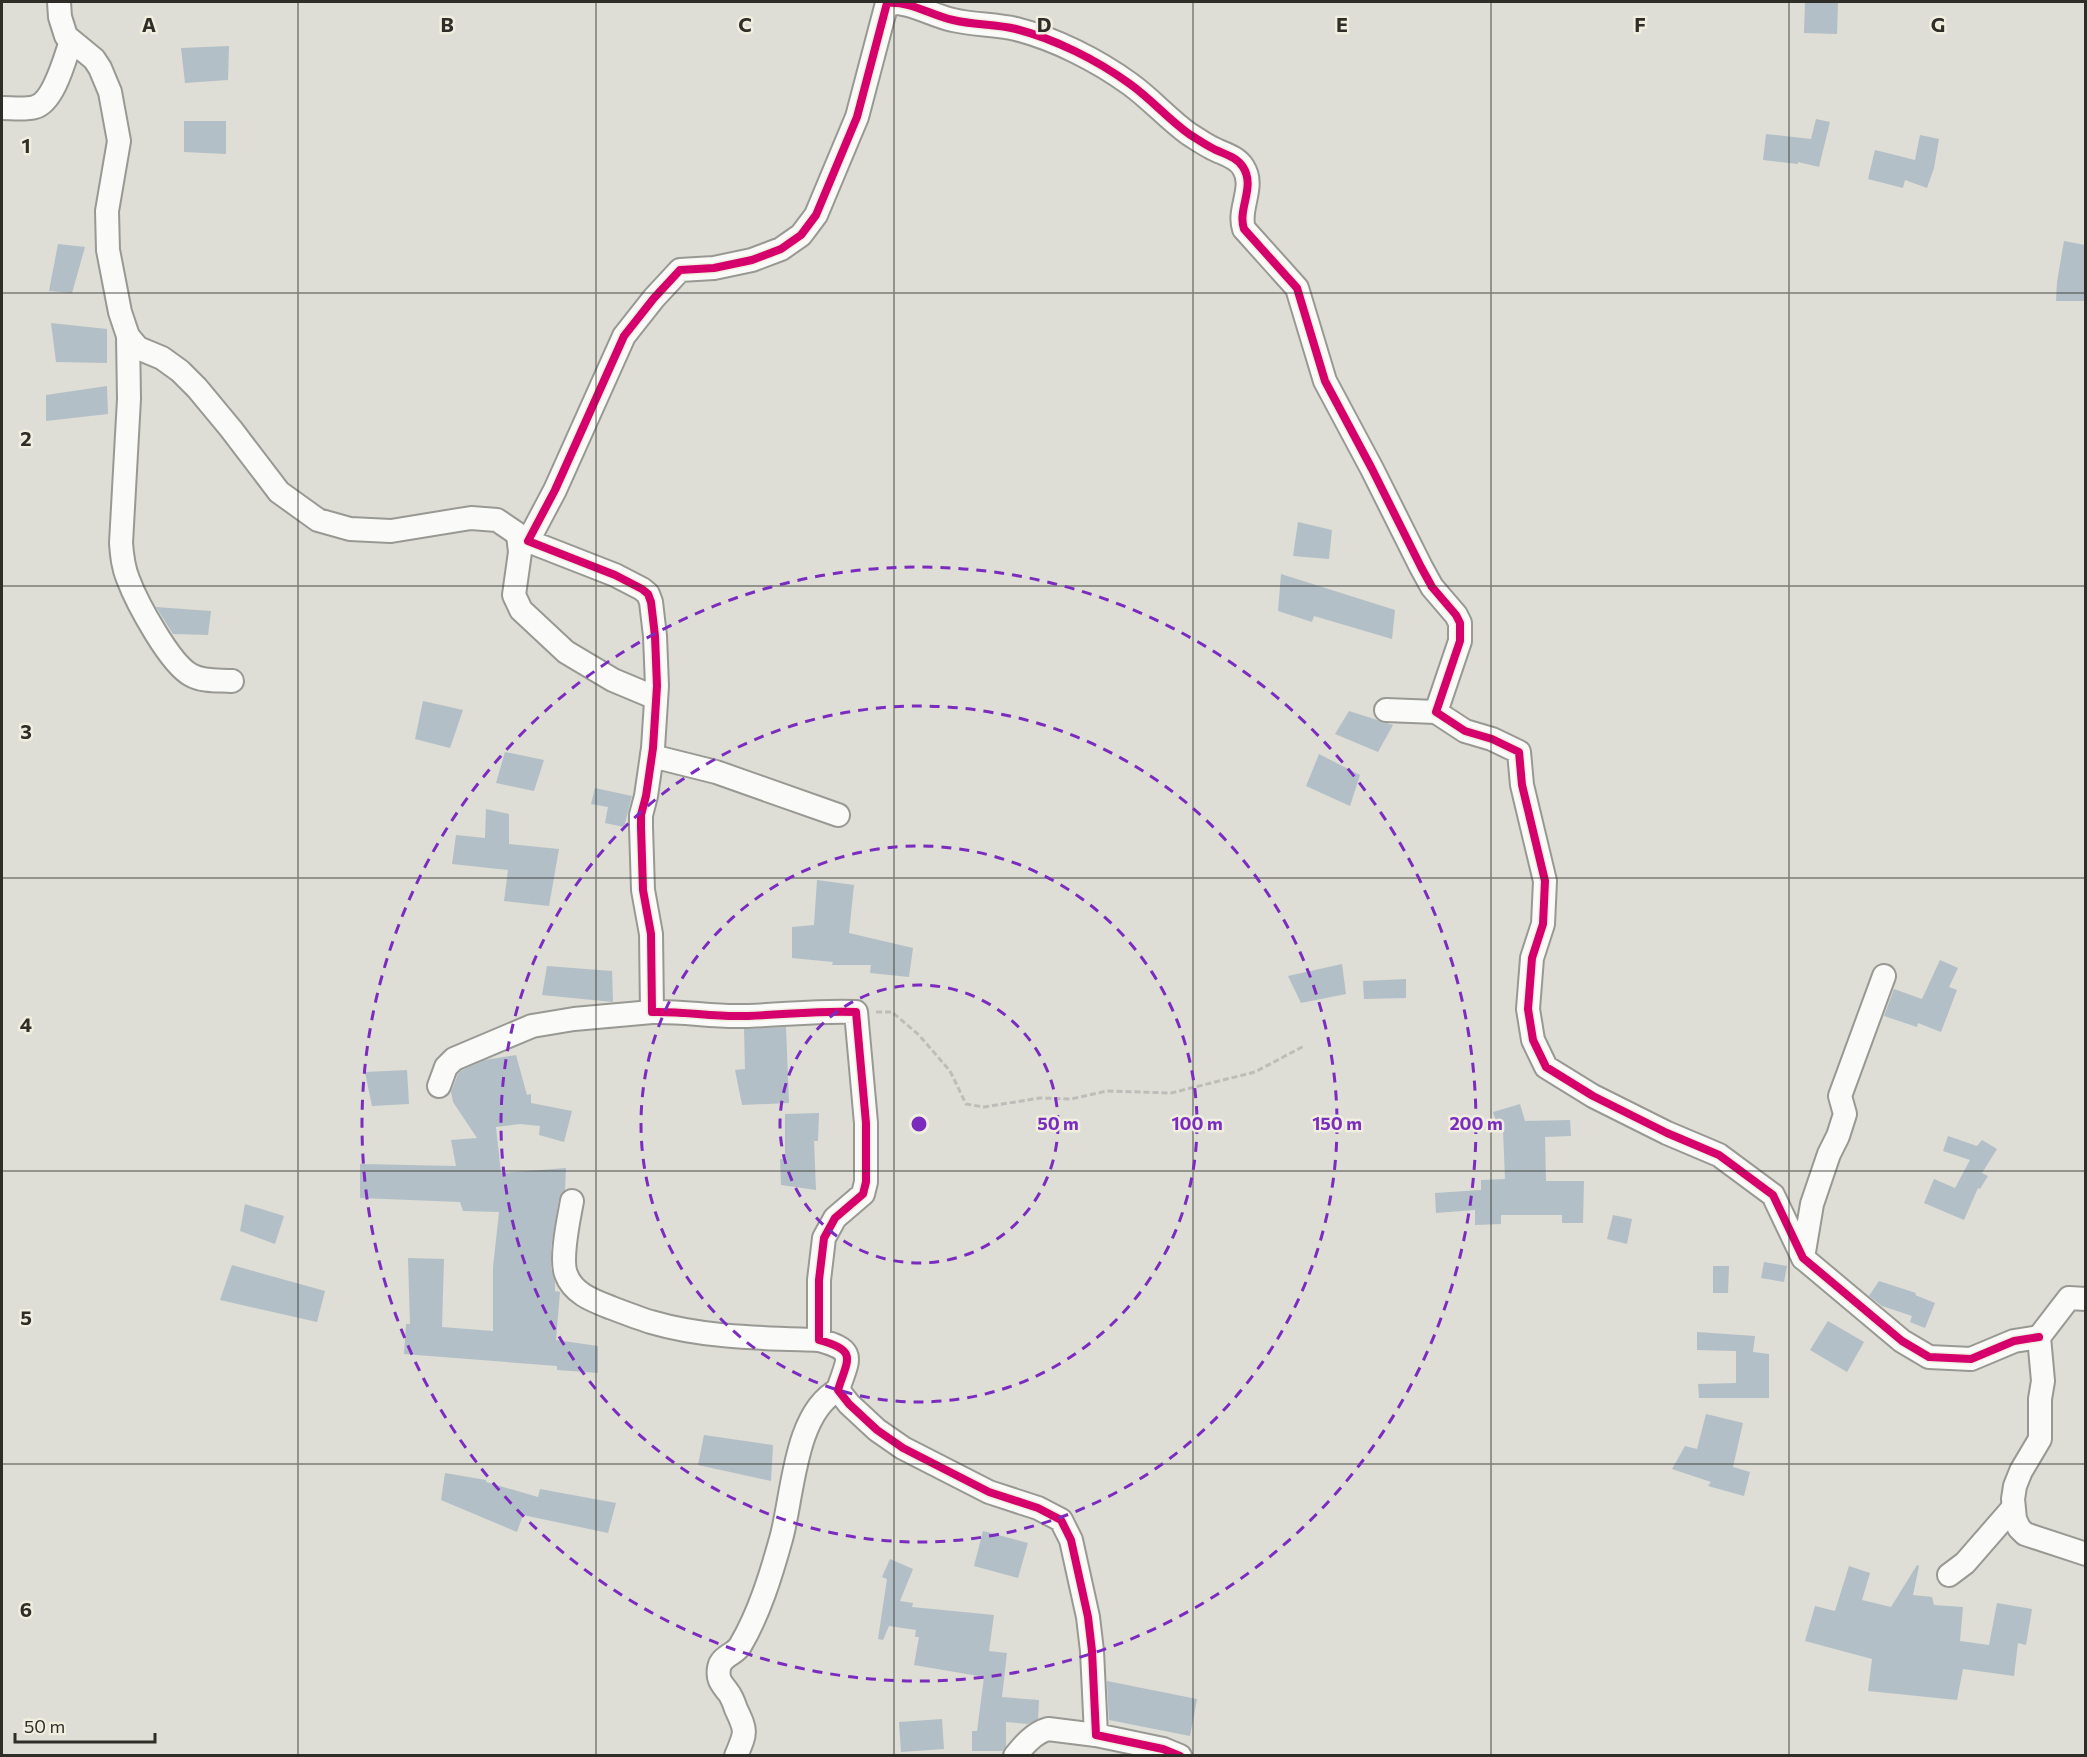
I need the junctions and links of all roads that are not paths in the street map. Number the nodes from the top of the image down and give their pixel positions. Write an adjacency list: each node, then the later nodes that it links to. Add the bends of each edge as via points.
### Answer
1 (59, 2): 3 (street, via 62,26)
2 (887, 2): 6 (street, via 857,117 816,215 801,235 781,249 727,266 680,270 654,298 624,336 555,490); 10 (street, via 905,3 944,18 1015,29 1073,51 1127,82 1189,133 1242,166 1248,182 1242,216 1244,229 1297,288 1325,381 1432,587 1460,623 1460,641)
3 (71, 41): 4 (street, via 55,84 43,103 37,107); 5 (street, via 100,68 115,117 119,141 106,211 108,250)
4 (2, 108)
5 (128, 336): 6 (street, via 138,348 180,371 279,492 318,520 350,529 391,531 471,518 497,520); 7 (street, via 123,563 140,606 180,667 201,679)
6 (523, 538): 8 (street, via 514,595 521,610 566,652 613,680); 8 (street, via 615,575 648,594 655,636)
7 (232, 681)
8 (656, 699): 11 (street)
9 (1386, 710): 10 (street)
10 (1436, 712): 17 (street, via 1466,731 1519,752 1522,785 1545,881 1543,924 1532,958 1528,1009 1533,1040 1546,1067 1627,1113 1719,1155 1773,1195)
11 (652, 756): 12 (street, via 716,772); 14 (street, via 641,815 643,890 651,934)
12 (838, 815)
13 (1884, 976): 17 (street, via 1840,1096 1845,1114 1812,1204)
14 (652, 1012): 15 (street, via 532,1026 454,1059 446,1067); 20 (street, via 733,1017 856,1012 866,1123 866,1182 862,1194 835,1218 824,1238)
15 (439, 1086)
16 (572, 1201): 20 (street, via 565,1272 577,1291 594,1301 651,1322 700,1333)
17 (1803, 1258): 19 (street, via 1902,1341 1929,1357 1971,1359 2014,1341)
18 (2085, 1299): 19 (street, via 2069,1298)
19 (2039, 1337): 22 (street, via 2043,1381 2040,1439 2015,1486)
20 (819, 1340): 21 (street, via 844,1350 847,1362)
21 (838, 1390): 25 (street, via 878,1430 903,1448 989,1492 1061,1520 1071,1540 1088,1617); 26 (street, via 828,1395 812,1415 768,1583 738,1650 721,1661 719,1680 744,1725)
22 (2012, 1509): 23 (street, via 2025,1534); 24 (street, via 1965,1563)
23 (2085, 1554)
24 (1948, 1575)
25 (1096, 1734): 27 (street, via 1048,1729); 28 (street)
26 (736, 1755)
27 (1015, 1755)
28 (1180, 1755)

